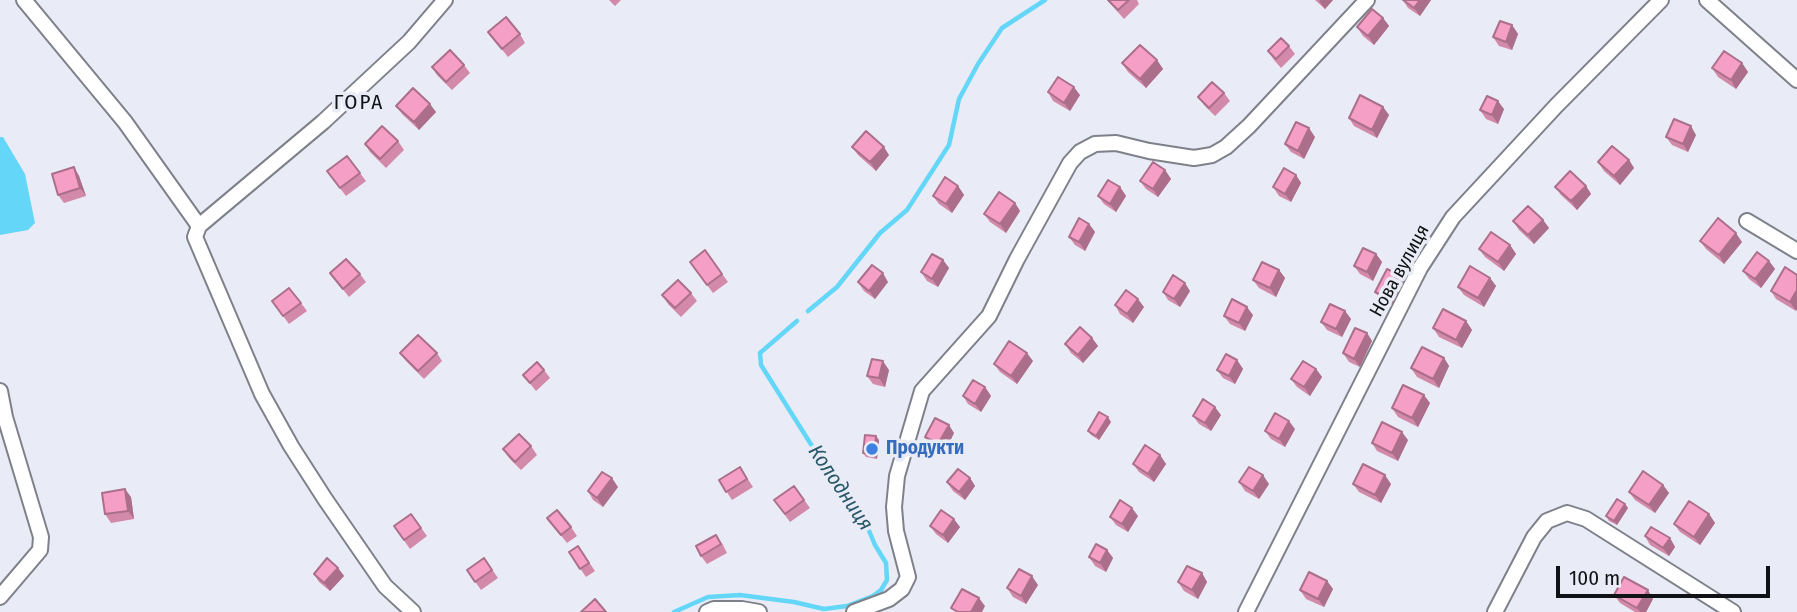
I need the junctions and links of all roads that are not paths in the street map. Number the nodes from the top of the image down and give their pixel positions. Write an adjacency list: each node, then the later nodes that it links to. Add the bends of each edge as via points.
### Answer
1 (24, 0): 8 (street, via 125,122)
2 (445, 0): 8 (street, via 410,42 323,122)
3 (1367, 0): 15 (street, via 1249,127 1212,155 1194,158 1116,143 1095,144 1070,163 989,316 922,391 897,476 894,507 908,578 889,599)
4 (1661, 0): 16 (street, Нова вулиця, via 1453,217 1420,268)
5 (1707, 0): 6 (street)
6 (1797, 80)
7 (1747, 221): 9 (street)
8 (199, 226): 12 (street, via 195,237 262,394 325,499 385,586)
9 (1797, 251)
10 (0, 391): 11 (street, via 41,537 40,551)
11 (0, 597)
12 (413, 612)
13 (707, 612): 14 (street)
14 (759, 612)
15 (854, 612)
16 (1245, 612)
17 (1495, 612): 18 (street, via 1534,537 1547,521 1567,513 1586,519)
18 (1732, 612)

